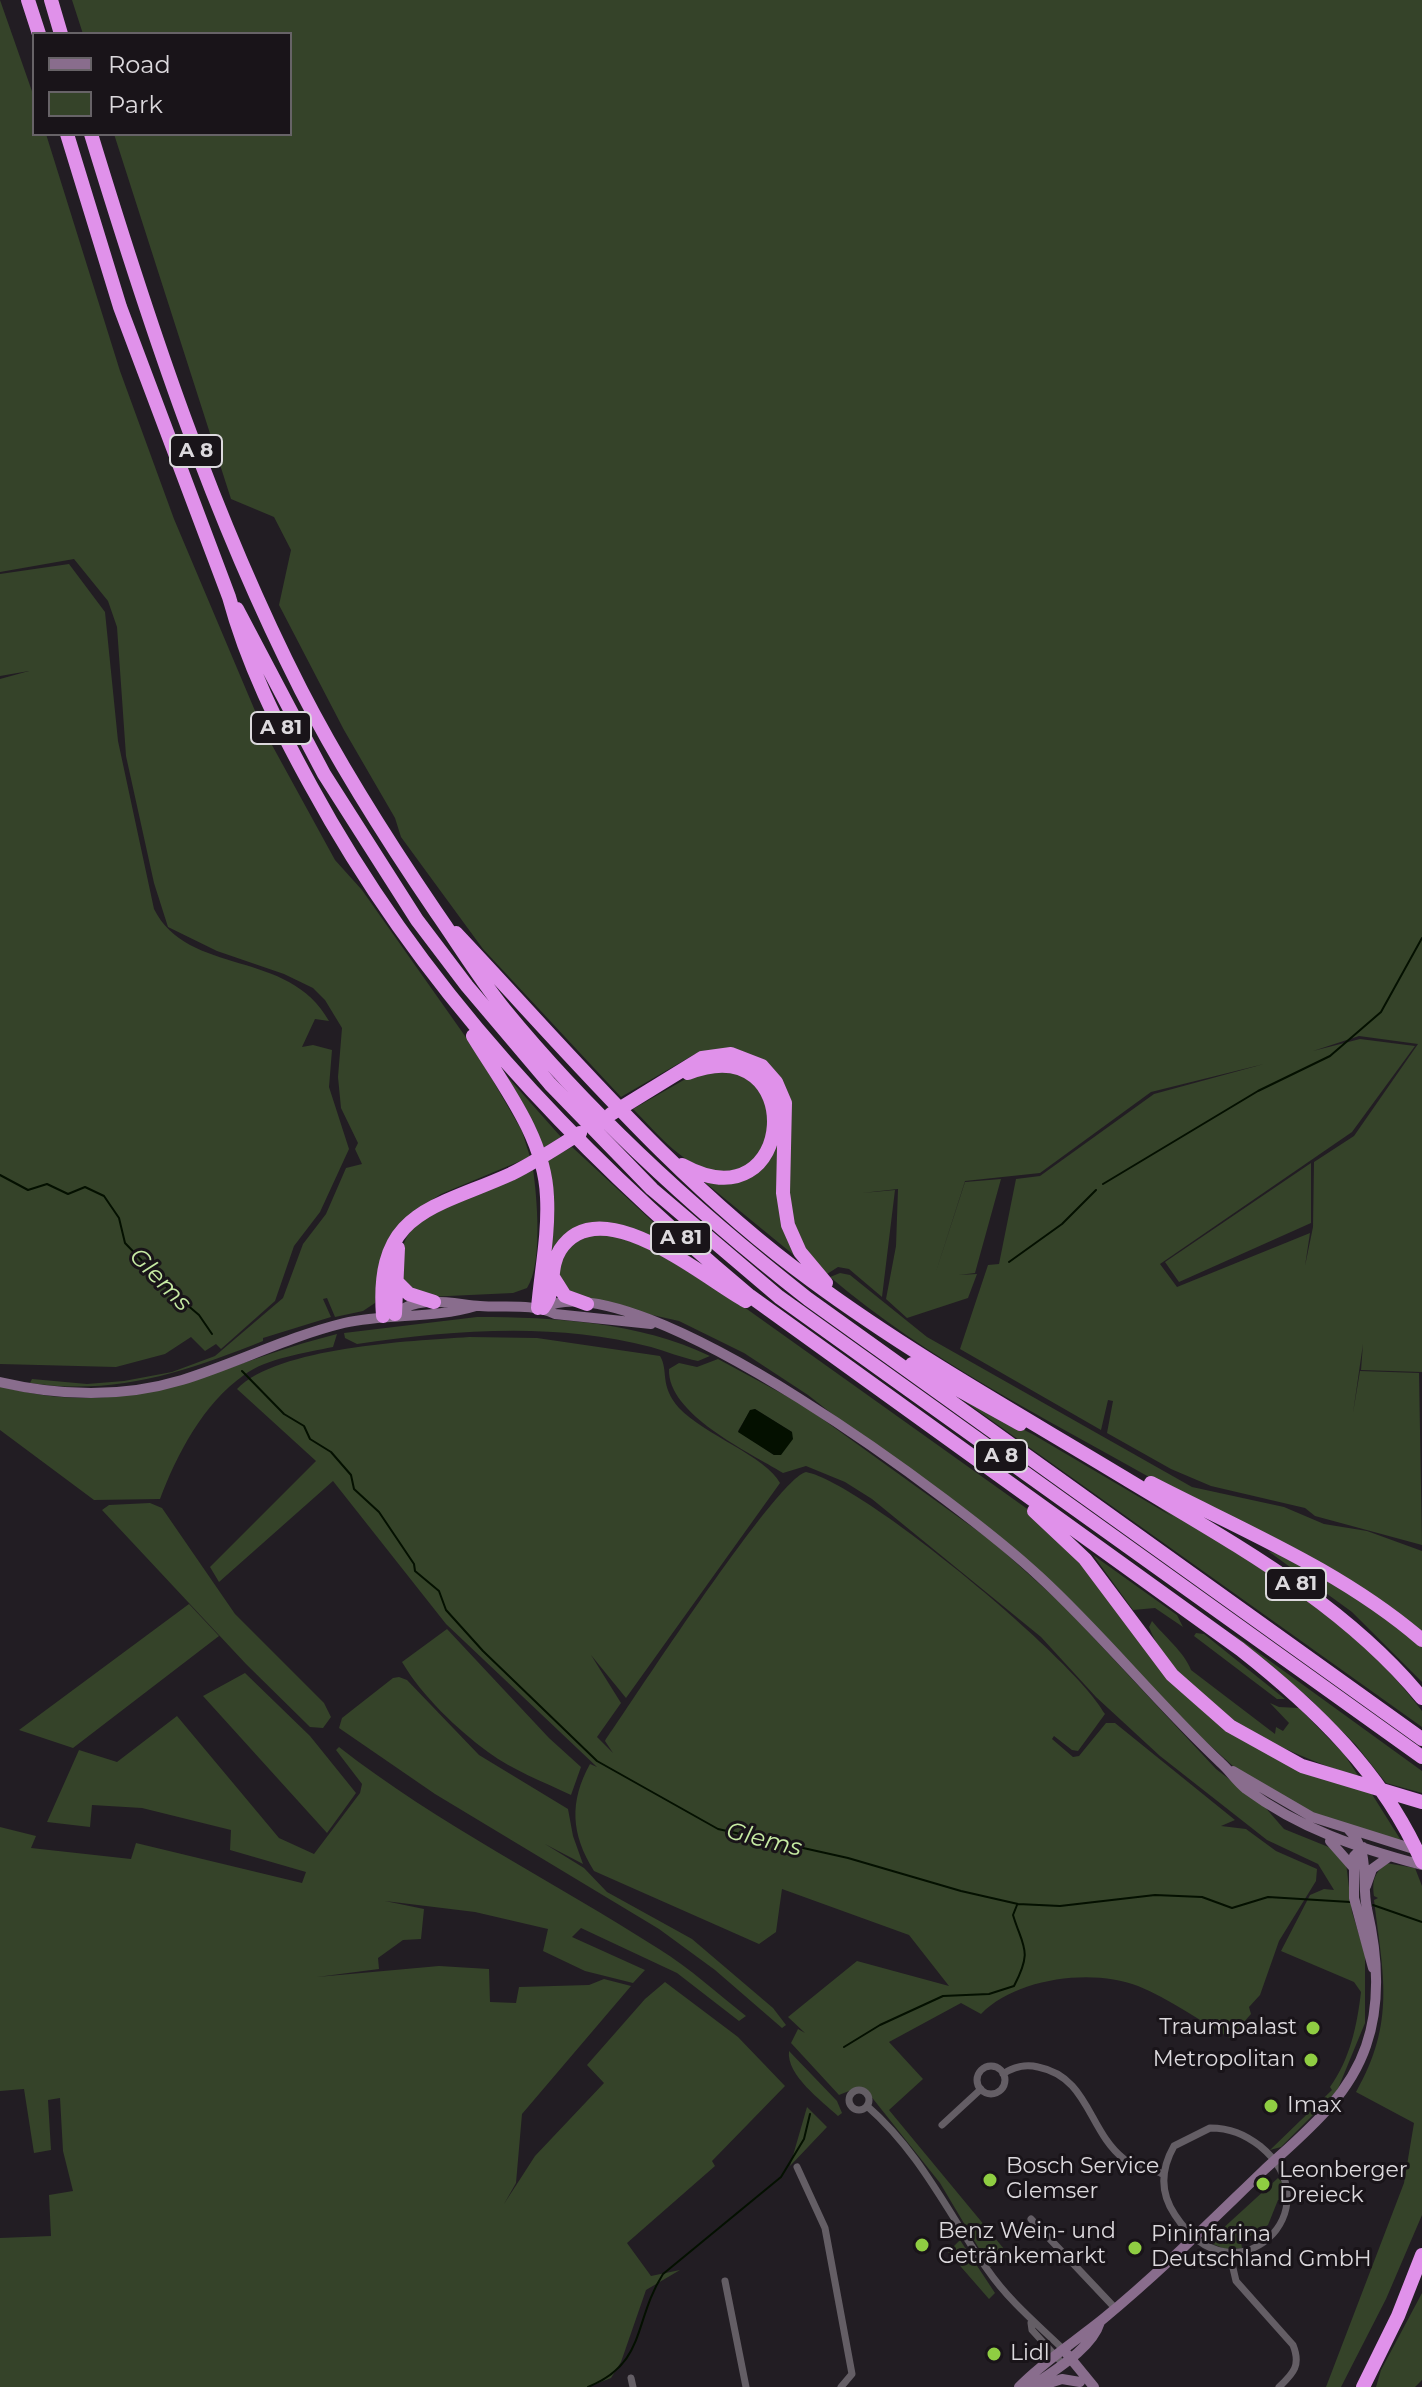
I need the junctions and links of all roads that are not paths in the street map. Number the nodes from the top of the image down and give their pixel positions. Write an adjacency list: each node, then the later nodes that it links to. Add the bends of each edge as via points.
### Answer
1 (28, 0): 3 (highway)
2 (51, 0): 4 (highway)
3 (38, 32)
4 (60, 32)
5 (68, 136): 7 (highway, A 8, via 120,307)
6 (92, 136): 8 (highway, A 8, via 169,373 247,576 336,755)
7 (229, 597): 9 (highway, A 81, via 261,686 319,802 373,892); 11 (highway, A 8, via 320,767 393,885 467,986)
8 (437, 912): 11 (highway, A 8, via 466,960); 13 (highway, A 81)
9 (452, 1002): 21 (highway, via 527,1125 543,1167 547,1198); 25 (highway, A 81, via 580,1144 677,1234)
10 (665, 1081): 13 (highway, via 705,1067 738,1068 767,1090 776,1120 767,1152 737,1176 703,1175); 14 (highway, via 513,1173 433,1204); 19 (highway, via 695,1061 723,1054 746,1058 772,1077 783,1096 787,1121 783,1193 788,1225 805,1259)
11 (590, 1116): 12 (highway, A 8)
12 (603, 1130): 22 (highway, A 8); 33 (highway, A 8, via 664,1200 779,1297)
13 (666, 1156): 19 (highway, A 81, via 733,1218)
14 (405, 1229): 16 (highway, via 395,1260); 23 (highway, via 385,1264)
15 (553, 1276): 18 (highway, via 565,1296); 21 (highway, via 552,1296); 25 (highway, via 559,1252 575,1235 591,1228 614,1228)
16 (396, 1281): 17 (highway, via 409,1294); 23 (highway)
17 (434, 1302): 20 (main road); 23 (main road, via 404,1306)
18 (587, 1304): 21 (main road); 24 (main road)
19 (846, 1304): 27 (highway, A 81)
20 (476, 1306): 21 (main road); 23 (main road)
21 (540, 1308): 24 (main road)
22 (827, 1313): 29 (highway, via 968,1397 1082,1459); 32 (highway, A 8)
23 (389, 1315): 26 (main road, via 275,1344 179,1381 137,1389 53,1392)
24 (655, 1324): 34 (main road, via 737,1360 799,1397 995,1538 1078,1614)
25 (789, 1325): 28 (highway, A 81)
26 (0, 1382)
27 (1075, 1447): 29 (highway, A 81); 30 (highway, via 1297,1556)
28 (976, 1462): 35 (highway, via 1085,1559 1172,1675 1230,1726 1302,1766); 42 (highway, A 81, via 1240,1649 1302,1700 1350,1748)
29 (1109, 1468): 31 (highway, A 81, via 1313,1595 1379,1651)
30 (1422, 1640)
31 (1422, 1698)
32 (1422, 1739)
33 (1422, 1757)
34 (1225, 1766): 36 (main road, via 1298,1810); 37 (main road, via 1247,1790)
35 (1422, 1802)
36 (1349, 1830): 38 (main road); 39 (main road)
37 (1318, 1833): 39 (main road); 43 (main road)
38 (1385, 1841): 39 (main road); 40 (main road)
39 (1362, 1848): 41 (main road); 43 (main road); 44 (main road)
40 (1422, 1851)
41 (1390, 1856): 42 (main road); 44 (main road, via 1372,1869)
42 (1422, 1863)
43 (1352, 1866): 45 (main road, via 1352,1890)
44 (1365, 1892): 45 (main road)
45 (1363, 1914): 50 (main road, via 1375,1945 1373,2015 1366,2047 1330,2108)
46 (1003, 2074): 47 (street, via 996,2092); 47 (street, via 992,2066 983,2069 977,2081); 52 (street, via 1029,2065 1062,2075 1123,2159)
47 (981, 2089): 49 (street)
48 (867, 2106): 61 (street, via 929,2176 987,2270)
49 (942, 2125)
50 (1274, 2161): 52 (street, via 1245,2134 1210,2128 1174,2146); 54 (main road); 55 (street, via 1288,2182 1289,2201 1281,2221 1255,2246)
51 (797, 2167): 64 (street, via 825,2228 852,2374)
52 (1164, 2175): 54 (street, via 1166,2201)
53 (1031, 2219): 59 (street)
54 (1192, 2237): 55 (street, via 1213,2252); 59 (main road)
55 (1230, 2255): 69 (street, via 1236,2281 1293,2345 1296,2369)
56 (1422, 2255): 60 (highway)
57 (1422, 2278): 60 (highway)
58 (725, 2281): 63 (street)
59 (1115, 2308): 61 (main road, via 1098,2330)
60 (1398, 2316): 70 (highway)
61 (1062, 2356): 62 (main road); 65 (main road); 66 (main road); 68 (main road)
62 (1082, 2385): 67 (main road, via 1062,2379)
63 (746, 2387)
64 (841, 2387)
65 (1019, 2387)
66 (1031, 2387)
67 (1038, 2387)
68 (1094, 2387)
69 (1279, 2387)
70 (1363, 2387)

